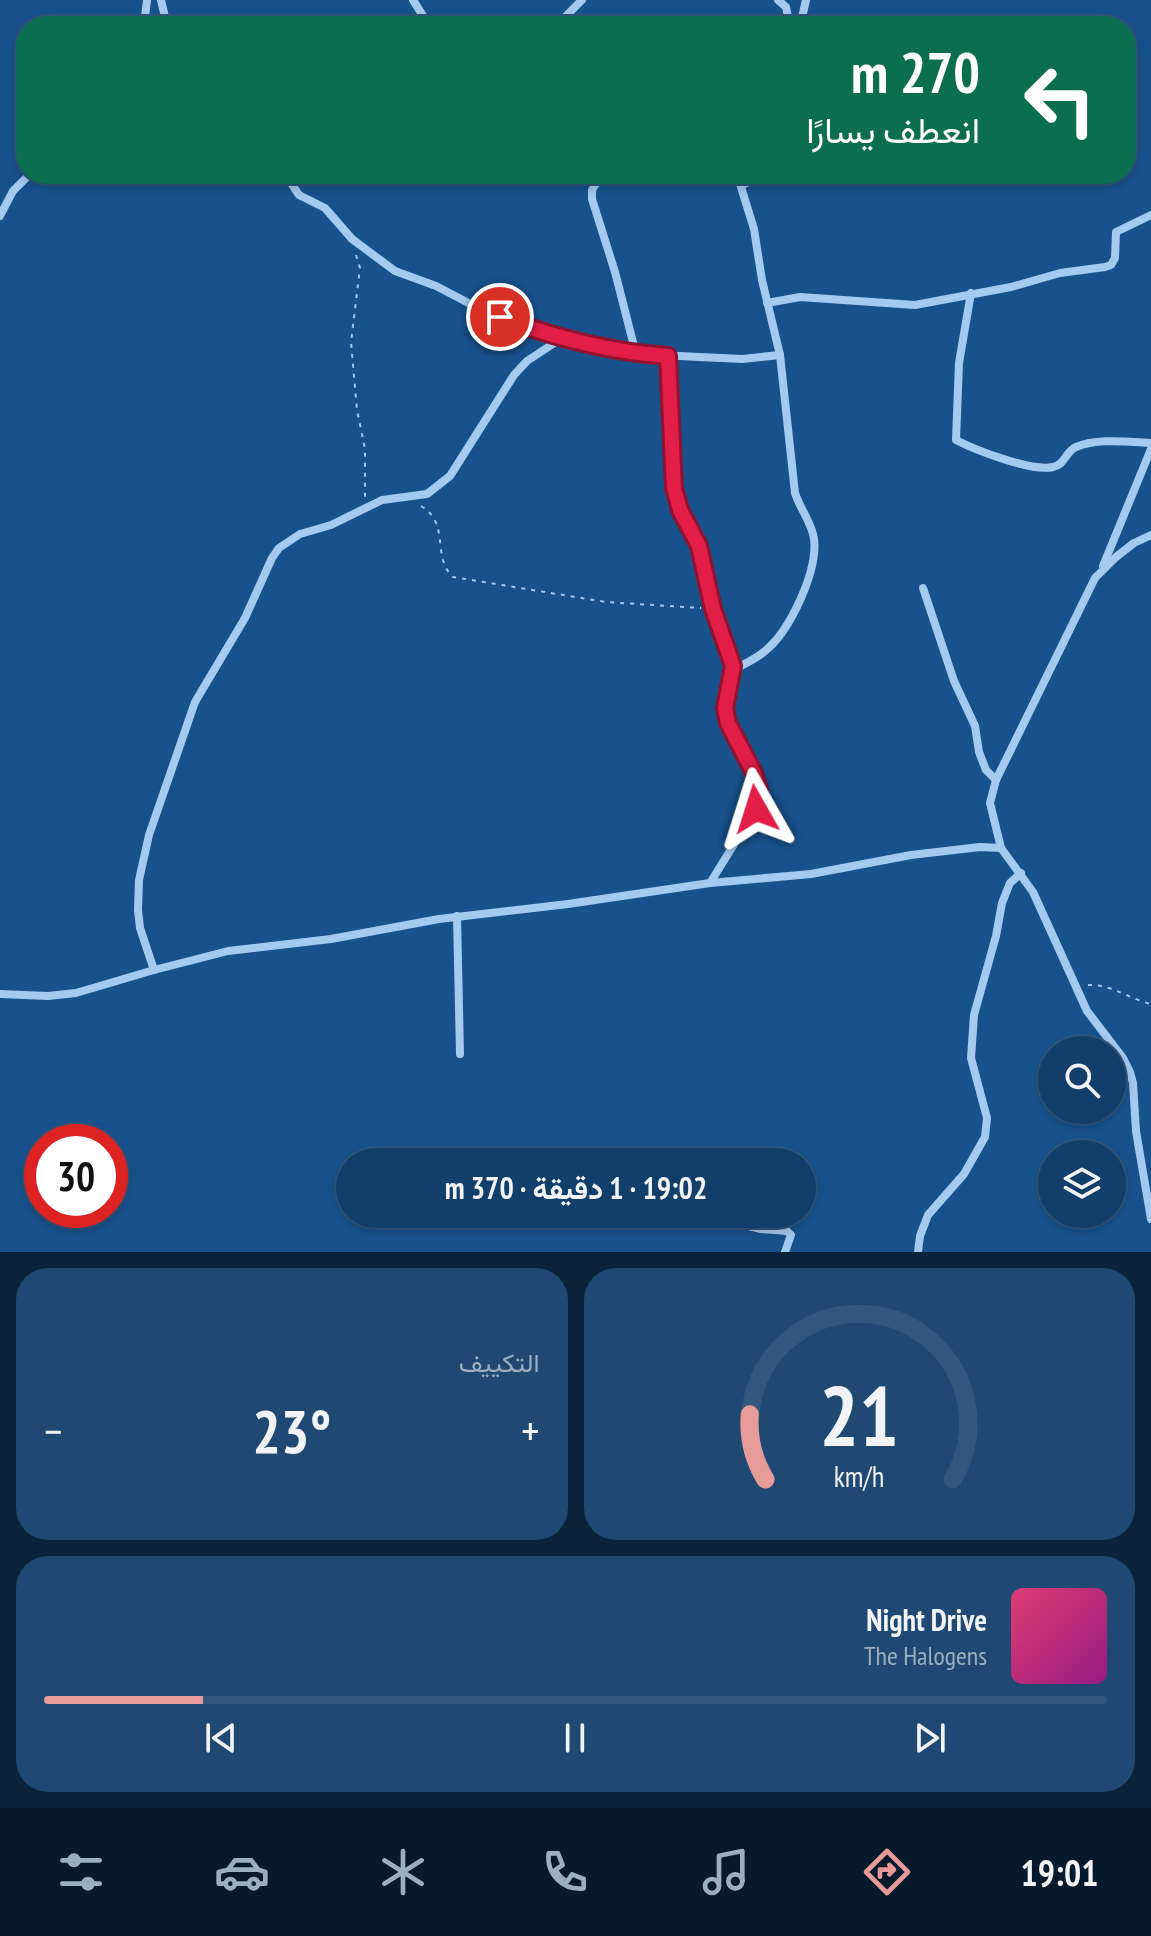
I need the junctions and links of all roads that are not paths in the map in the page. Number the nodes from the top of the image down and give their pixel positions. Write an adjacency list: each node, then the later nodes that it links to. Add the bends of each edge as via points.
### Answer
1 (582, 0): 2 (street)
2 (566, 16)
3 (20, 184): 9 (street)
4 (292, 184): 12 (street, via 395,271)
5 (596, 184): 13 (street, via 592,199)
6 (744, 184): 7 (street)
7 (741, 186): 11 (street)
8 (1151, 215): 10 (street, via 1116,232 1115,258 1109,266)
9 (0, 216)
10 (971, 293): 11 (street, via 915,305 800,297); 16 (street, via 959,363 956,440 1005,459 1049,468 1081,445)
11 (767, 303): 14 (street)
12 (562, 338): 13 (street); 26 (street, via 514,375 450,476 434,491 364,507 300,534 272,558 245,618 195,702 149,835 139,880 140,928)
13 (636, 354): 15 (street)
14 (780, 355): 15 (street); 20 (street, via 795,493 814,535 814,555 787,625 766,651)
15 (668, 356): 20 (street, via 674,488 699,546)
16 (1151, 446): 18 (street)
17 (1151, 535): 18 (street)
18 (1102, 569): 21 (street)
19 (923, 588): 21 (street, via 975,726 979,752)
20 (733, 670): 24 (street, via 725,708 754,773 758,800)
21 (996, 780): 22 (street, via 990,803)
22 (1001, 848): 23 (street); 24 (street)
23 (1021, 873): 29 (street, via 1087,1011 1130,1072); 32 (street, via 1002,903 974,1015 971,1058 987,1118 985,1137 964,1174 928,1215)
24 (710, 883): 25 (street)
25 (457, 916): 26 (street, via 331,939 250,947); 28 (street)
26 (154, 970): 27 (street, via 76,993)
27 (0, 994)
28 (460, 1054)
29 (1151, 1219)
30 (757, 1228): 31 (street, via 787,1231)
31 (785, 1252)
32 (918, 1252)

